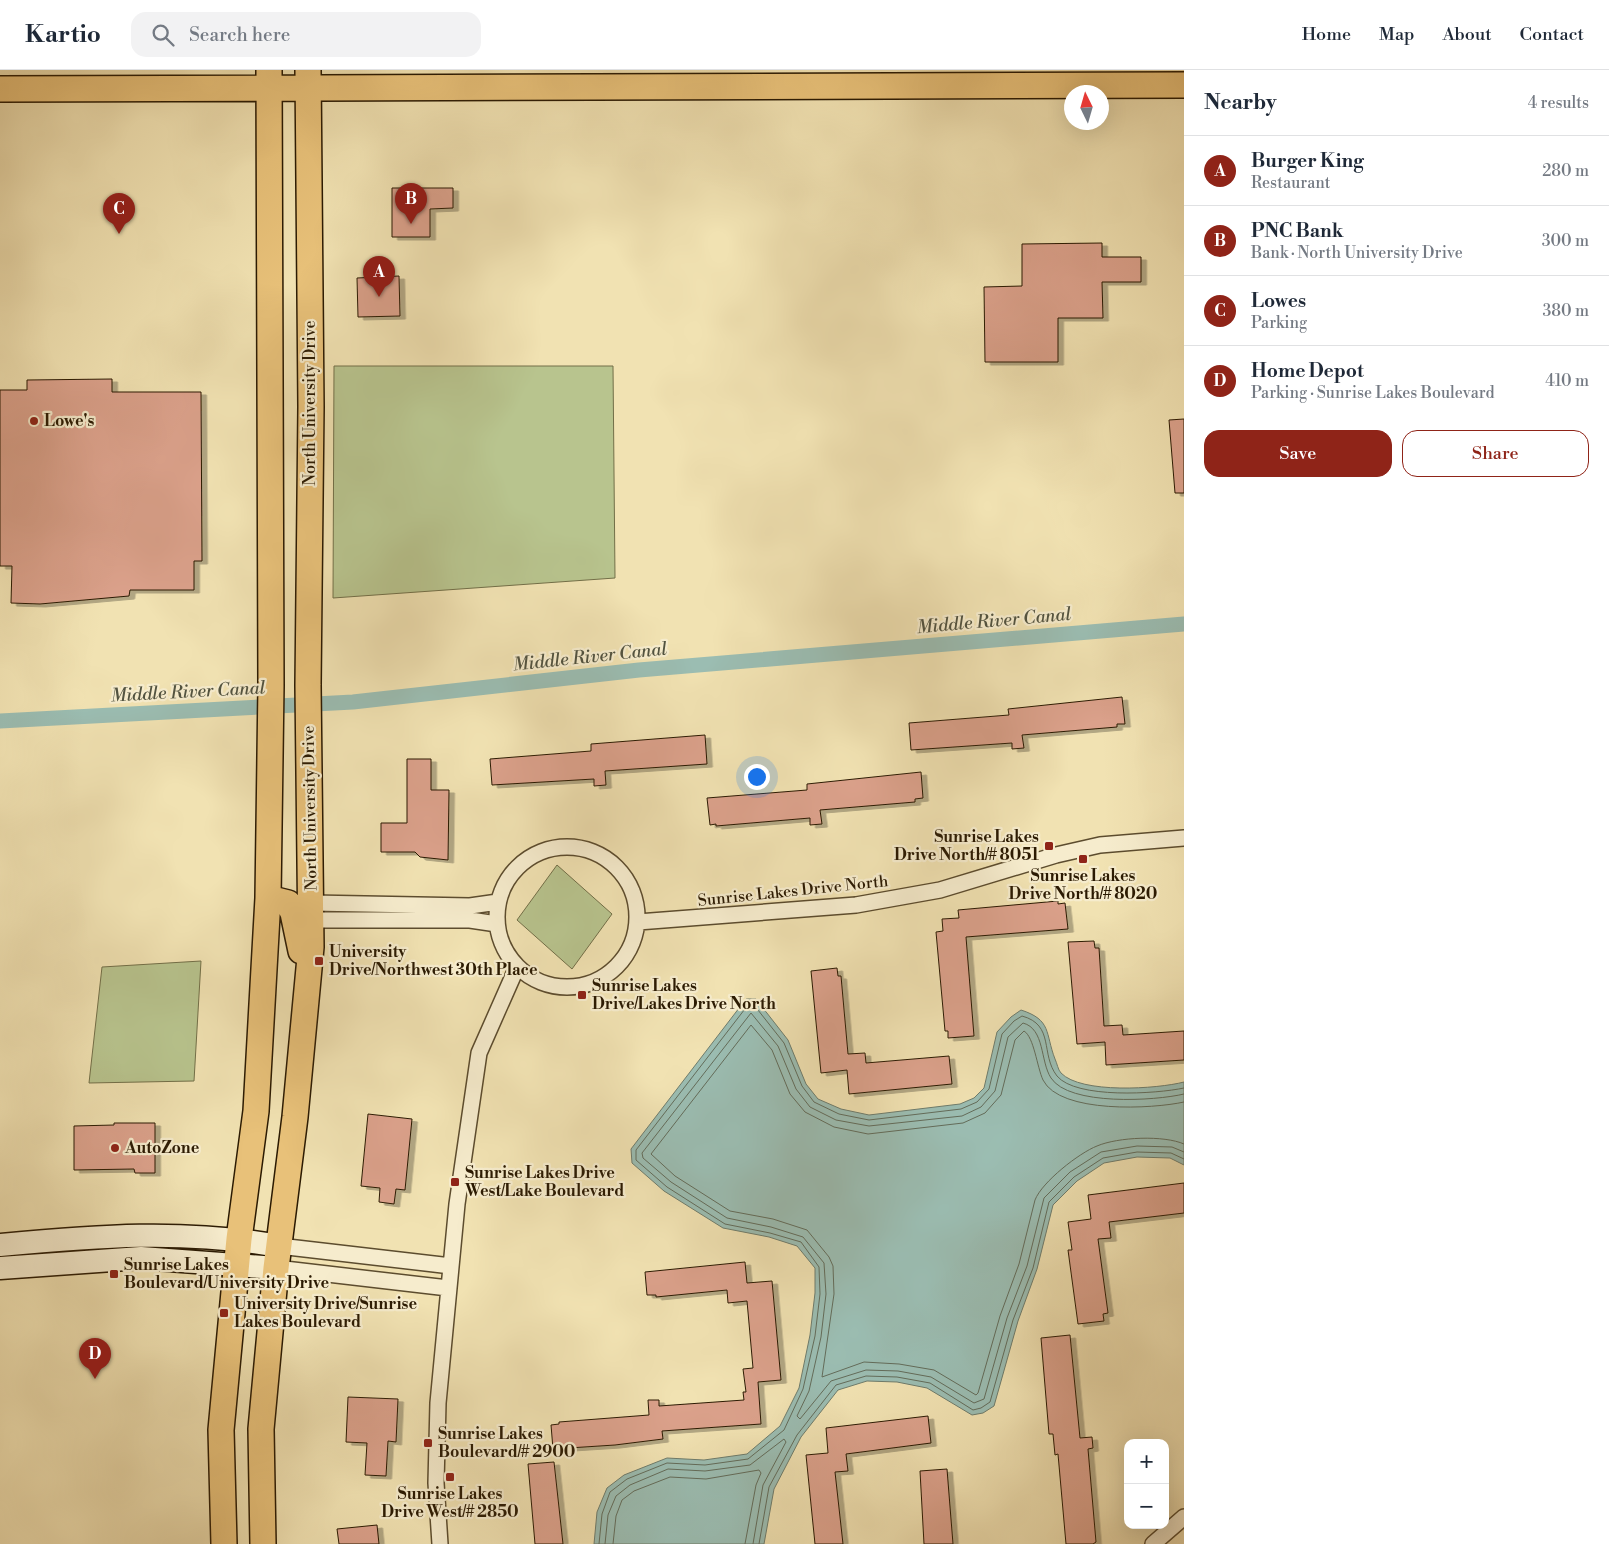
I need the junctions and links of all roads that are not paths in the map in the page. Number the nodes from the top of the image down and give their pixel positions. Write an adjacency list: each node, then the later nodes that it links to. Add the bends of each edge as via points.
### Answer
1 (1147, 77): 4 (main road); 5 (main road)
2 (269, 78): 3 (main road); 6 (main road); 8 (main road, via 271,736)
3 (308, 78): 4 (main road); 10 (main road, North University Drive, via 311,407 308,685)
4 (829, 78)
5 (1184, 85)
6 (0, 89)
7 (1184, 838): 11 (street, Sunrise Lakes Drive North, via 1100,845 940,890 856,905)
8 (268, 898): 14 (main road, via 288,903 293,913); 15 (main road, via 256,1111)
9 (498, 902): 10 (street, via 470,906); 11 (street, via 514,871 527,860 560,848 578,848 595,852 622,873 632,888); 12 (street)
10 (312, 911): 12 (street); 14 (main road, North University Drive)
11 (638, 922): 13 (street, via 633,942 623,960 608,975 589,984 570,988 551,986 532,978)
12 (497, 924): 13 (street, via 504,947)
13 (517, 966): 19 (street, via 479,1053)
14 (308, 987): 17 (main road, North University Drive)
15 (239, 1239): 16 (street, via 138,1234); 17 (street); 18 (main road)
16 (0, 1245)
17 (277, 1257): 18 (street); 19 (street); 21 (street); 27 (main road, North University Drive, via 260,1443)
18 (236, 1264): 20 (street, via 141,1258); 22 (main road)
19 (450, 1266): 21 (street)
20 (0, 1268)
21 (448, 1288): 28 (street, via 438,1403 436,1483)
22 (222, 1450): 25 (main road); 26 (main road, via 237,1495)
23 (1184, 1517): 24 (street)
24 (1160, 1542)
25 (224, 1544)
26 (240, 1544)
27 (264, 1544)
28 (440, 1544)

